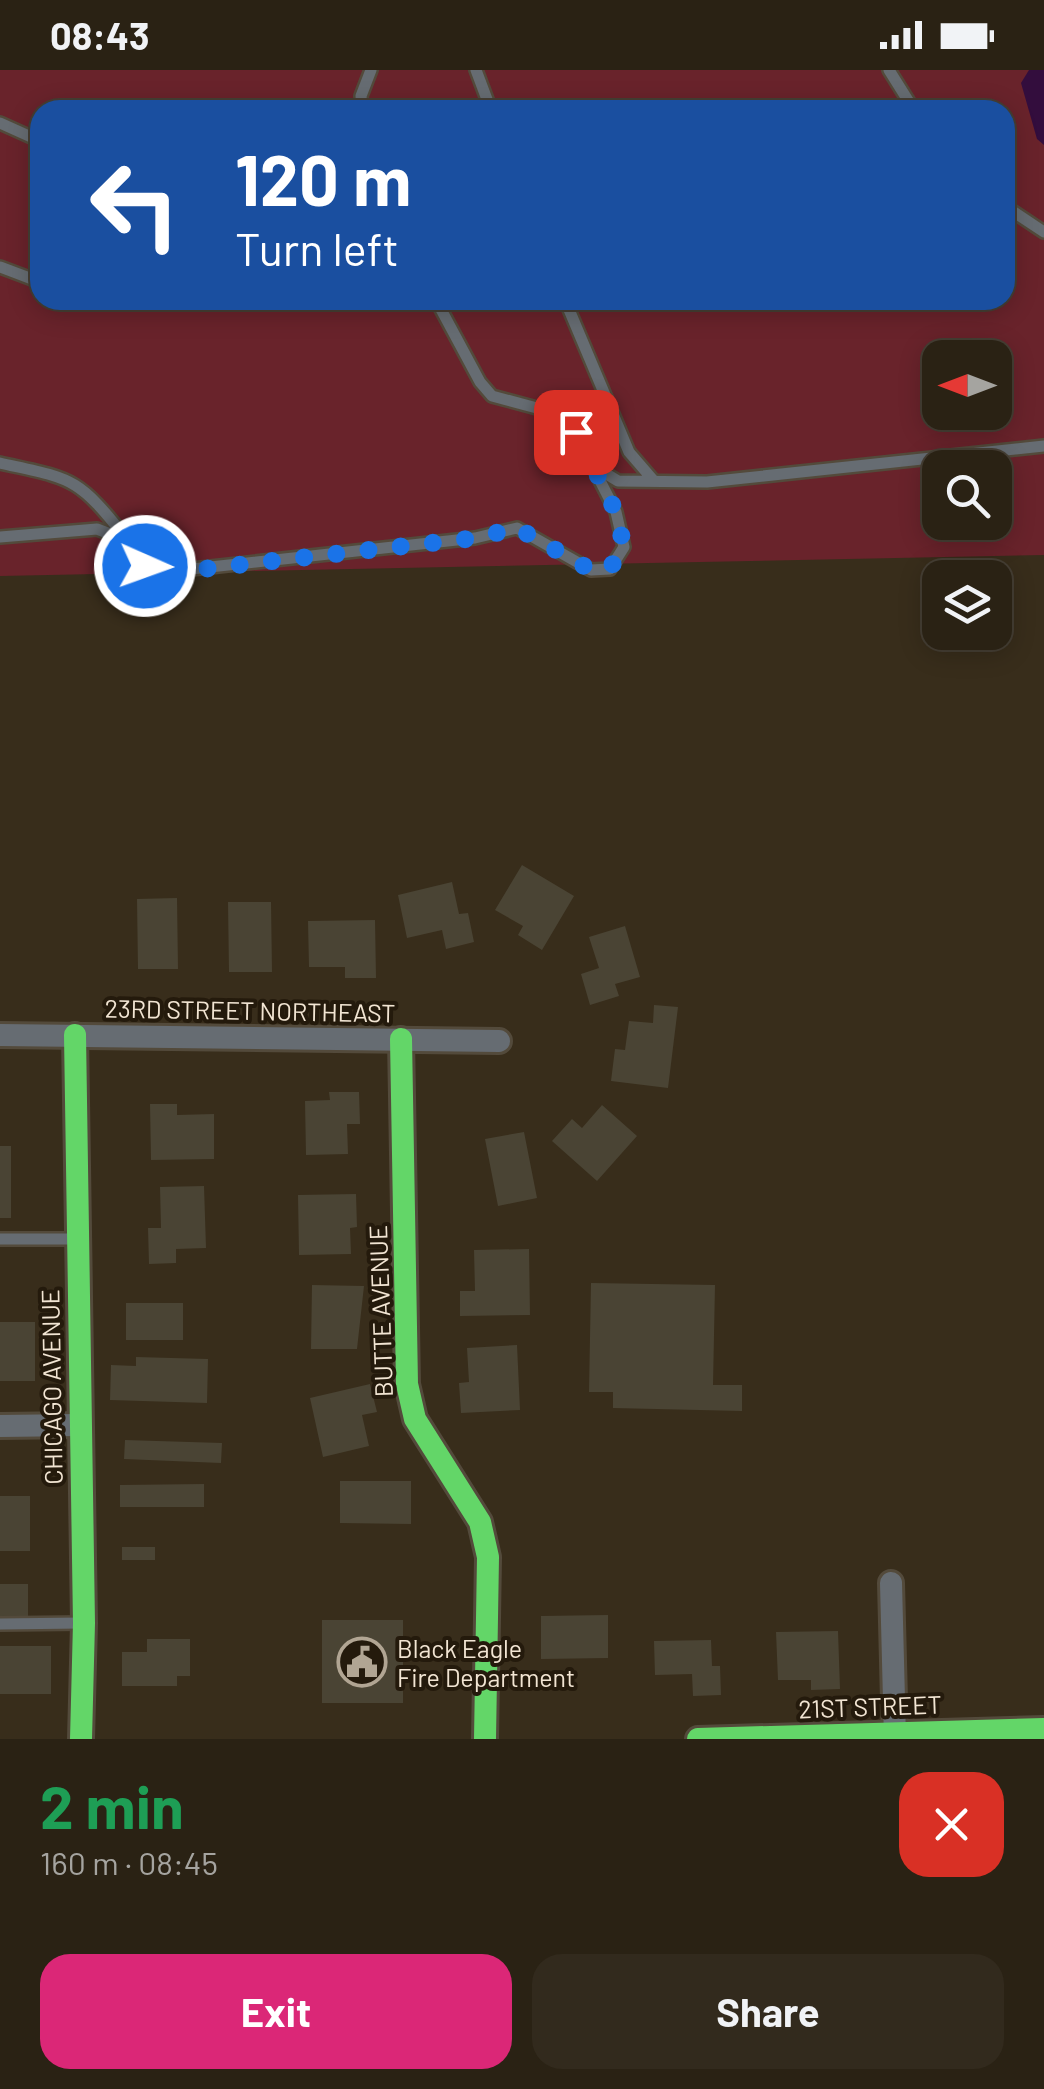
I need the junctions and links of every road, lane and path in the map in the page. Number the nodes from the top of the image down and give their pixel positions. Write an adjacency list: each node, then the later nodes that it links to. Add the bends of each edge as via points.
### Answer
1 (371, 70): 4 (lane)
2 (476, 70): 5 (lane)
3 (889, 70): 6 (lane)
4 (364, 100)
5 (487, 100)
6 (908, 100)
7 (0, 122): 8 (lane)
8 (30, 136)
9 (1015, 213): 10 (lane)
10 (1044, 232)
11 (0, 267): 12 (lane)
12 (30, 278)
13 (441, 310): 17 (lane, via 492,396 559,414)
14 (569, 310): 18 (lane, via 629,452)
15 (1044, 446): 18 (lane, via 707,482)
16 (0, 463): 20 (lane, via 64,476)
17 (592, 465): 18 (lane, via 618,480); 20 (lane, via 624,547 610,568 591,570 517,528 156,573)
18 (654, 481)
19 (0, 537): 20 (lane, via 97,528)
20 (128, 541)
21 (0, 1035): 22 (street, 23RD STREET NORTHEAST)
22 (75, 1035): 23 (street, 23RD STREET NORTHEAST); 26 (street, CHICAGO AVENUE)
23 (401, 1039): 24 (street, 23RD STREET NORTHEAST); 35 (street, BUTTE AVENUE, via 406,1384 414,1419 480,1522 488,1557)
24 (500, 1040)
25 (0, 1238): 26 (lane)
26 (76, 1239): 27 (street, CHICAGO AVENUE)
27 (78, 1425): 28 (street); 30 (street, CHICAGO AVENUE)
28 (0, 1426)
29 (891, 1583): 33 (street)
30 (84, 1623): 31 (lane); 34 (street, CHICAGO AVENUE)
31 (0, 1624)
32 (1044, 1729): 33 (street, 21ST STREET)
33 (895, 1736): 36 (street, 21ST STREET)
34 (80, 1739)
35 (486, 1739)
36 (698, 1739)

